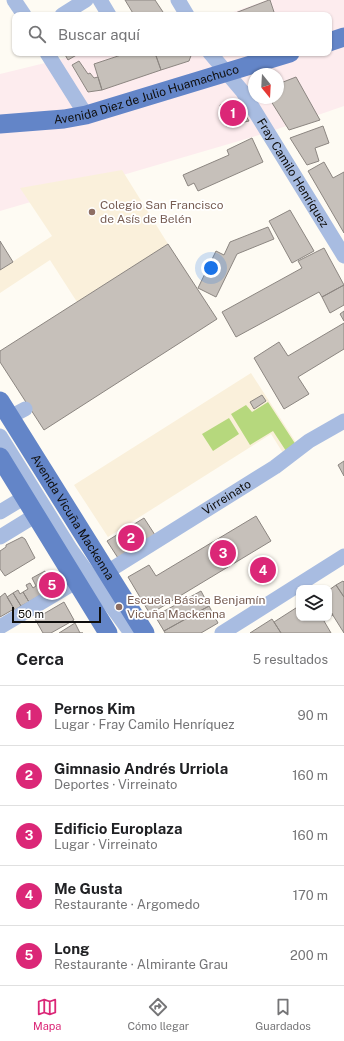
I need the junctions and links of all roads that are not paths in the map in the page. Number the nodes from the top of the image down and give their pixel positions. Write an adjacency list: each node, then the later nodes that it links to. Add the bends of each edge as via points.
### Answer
1 (14, 0): 4 (street)
2 (100, 0): 5 (street)
3 (178, 0): 6 (street)
4 (22, 12)
5 (107, 12)
6 (185, 12)
7 (344, 37): 8 (main road)
8 (332, 41)
9 (49, 56): 13 (street)
10 (213, 56): 12 (street, Fray Camilo Henríquez)
11 (280, 56): 12 (main road, Avenida Diez de Julio Huamachuco)
12 (227, 72): 13 (main road, Avenida Diez de Julio Huamachuco); 15 (street, Fray Camilo Henríquez, via 243,92)
13 (86, 116): 14 (main road, Avenida Diez de Julio Huamachuco, via 45,122)
14 (0, 124)
15 (344, 256)
16 (0, 401): 17 (main road, Avenida Vicuña Mackenna)
17 (12, 413): 26 (main road, Avenida Vicuña Mackenna); 31 (street)
18 (344, 421): 26 (street, Virreinato)
19 (0, 436): 30 (street, via 71,550)
20 (0, 458): 21 (main road)
21 (25, 497): 22 (street); 23 (main road)
22 (0, 512)
23 (36, 515): 24 (street); 27 (main road)
24 (1, 534)
25 (344, 556): 33 (street)
26 (107, 572): 32 (main road, Avenida Vicuña Mackenna)
27 (77, 581): 28 (street); 29 (main road)
28 (0, 628)
29 (108, 633)
30 (131, 633)
31 (137, 633)
32 (145, 633)
33 (222, 633)

